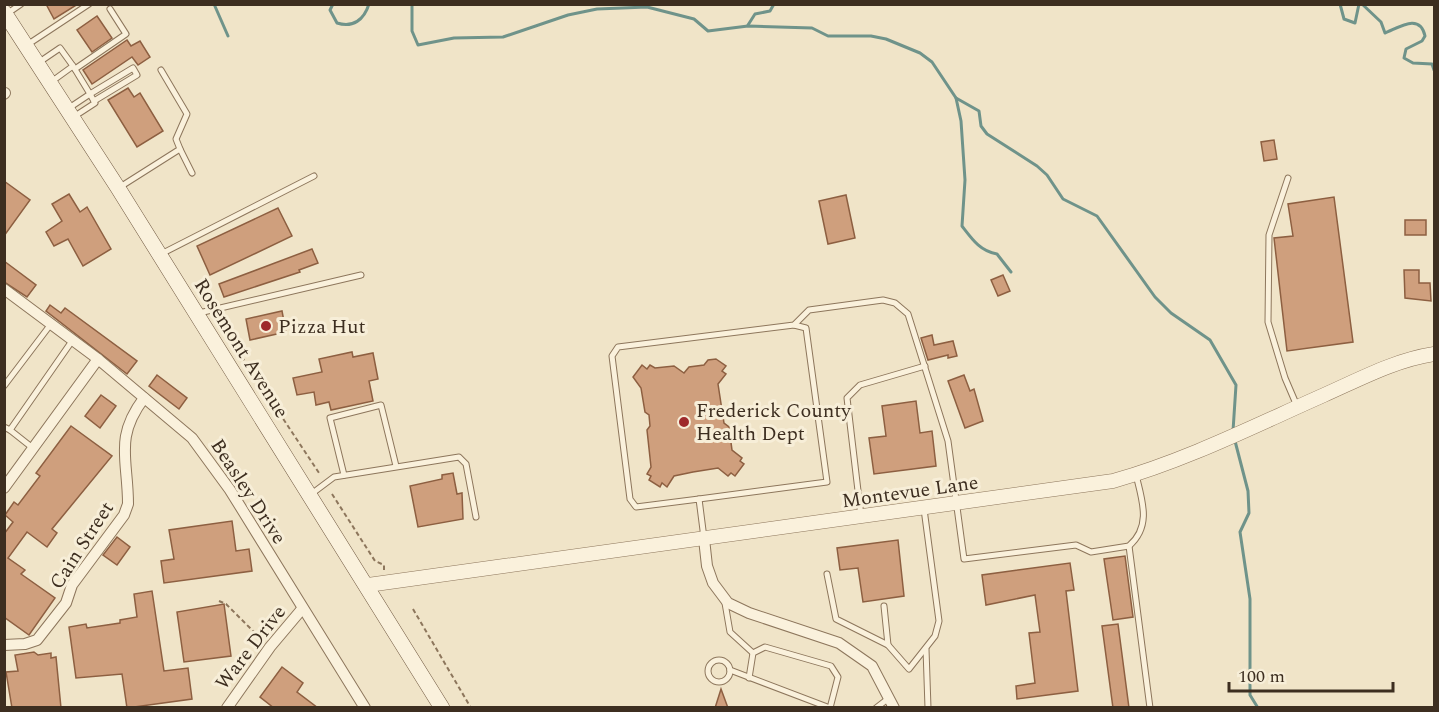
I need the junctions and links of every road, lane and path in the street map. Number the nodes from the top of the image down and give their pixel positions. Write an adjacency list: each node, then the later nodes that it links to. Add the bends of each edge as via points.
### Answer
1 (21, 4): 4 (lane)
2 (89, 4): 5 (lane)
3 (110, 9): 7 (lane, via 126,34)
4 (5, 13): 5 (main road, Rosemont Avenue)
5 (26, 46): 6 (main road, Rosemont Avenue)
6 (38, 63): 7 (lane, via 60,48); 9 (main road, Rosemont Avenue)
7 (74, 68): 9 (lane); 10 (lane)
8 (161, 70): 13 (lane, via 188,114 176,138)
9 (51, 82): 12 (main road, Rosemont Avenue)
10 (90, 94): 11 (lane); 11 (lane, via 133,68 137,75); 12 (lane)
11 (94, 101): 12 (lane)
12 (71, 113): 17 (main road, Rosemont Avenue)
13 (180, 149): 14 (lane); 17 (lane)
14 (192, 173)
15 (314, 176): 18 (lane)
16 (1288, 178): 31 (lane, via 1269,235 1268,322)
17 (118, 188): 18 (main road, Rosemont Avenue)
18 (160, 254): 21 (main road, Rosemont Avenue)
19 (361, 275): 21 (lane)
20 (4, 289): 23 (street, Beasley Drive)
21 (196, 313): 40 (main road, Rosemont Avenue)
22 (217, 319): 35 (path)
23 (51, 324): 25 (street, Beasley Drive); 29 (lane)
24 (794, 325): 28 (lane, via 809,310 883,300 895,303 908,314); 41 (lane, via 806,328 827,482); 41 (lane, via 618,347 612,356 630,499 636,507)
25 (73, 340): 27 (street, Beasley Drive); 32 (lane)
26 (1434, 354): 31 (street, Montevue Lane, via 1393,365)
27 (98, 359): 30 (street, Beasley Drive); 33 (street)
28 (925, 366): 42 (lane, via 948,441); 45 (lane, via 860,385 847,398)
29 (4, 387)
30 (144, 398): 54 (street, Beasley Drive, via 192,438 215,466); 57 (street, Cain Street, via 125,431 128,504 124,514 37,640)
31 (1298, 407): 37 (street, Montevue Lane, via 1159,469)
32 (7, 428): 33 (lane)
33 (34, 449): 38 (street)
34 (396, 466): 36 (lane); 36 (lane, via 381,405 330,418); 44 (lane, via 459,457 466,464)
35 (319, 473)
36 (344, 475): 40 (lane, via 334,477)
37 (1136, 475): 42 (street, Montevue Lane, via 1077,488); 47 (lane, via 1145,510 1143,526)
38 (5, 486)
39 (332, 494): 48 (path)
40 (310, 495): 50 (main road, Rosemont Avenue)
41 (699, 499): 46 (lane)
42 (957, 504): 43 (street, Montevue Lane); 47 (lane, via 964,559 1076,545 1091,552)
43 (924, 509): 45 (street, Montevue Lane); 59 (lane, via 939,621)
44 (476, 517)
45 (861, 518): 46 (street, Montevue Lane)
46 (704, 539): 50 (street, Montevue Lane); 51 (street, via 713,583)
47 (1130, 546): 71 (lane)
48 (384, 570)
49 (827, 574): 58 (lane, via 836,619)
50 (368, 585): 66 (main road, Rosemont Avenue)
51 (725, 598): 60 (lane, via 730,632); 63 (street, via 749,613 839,643 872,666)
52 (219, 601): 56 (path)
53 (884, 606): 58 (lane)
54 (302, 609): 64 (street, Ware Drive); 65 (street, Beasley Drive)
55 (413, 609): 67 (path)
56 (264, 642)
57 (4, 645)
58 (888, 645): 59 (lane, via 909,669)
59 (926, 650): 70 (lane)
60 (753, 653): 62 (lane); 68 (lane, via 773,647 831,666 838,677)
61 (730, 670): 61 (lane, via 726,662 718,660 710,663 708,671 711,679 720,682); 62 (lane)
62 (749, 678): 68 (lane)
63 (892, 703): 69 (lane)
64 (227, 708)
65 (364, 708)
66 (442, 708)
67 (471, 708)
68 (830, 708)
69 (876, 708)
70 (928, 708)
71 (1150, 708)

